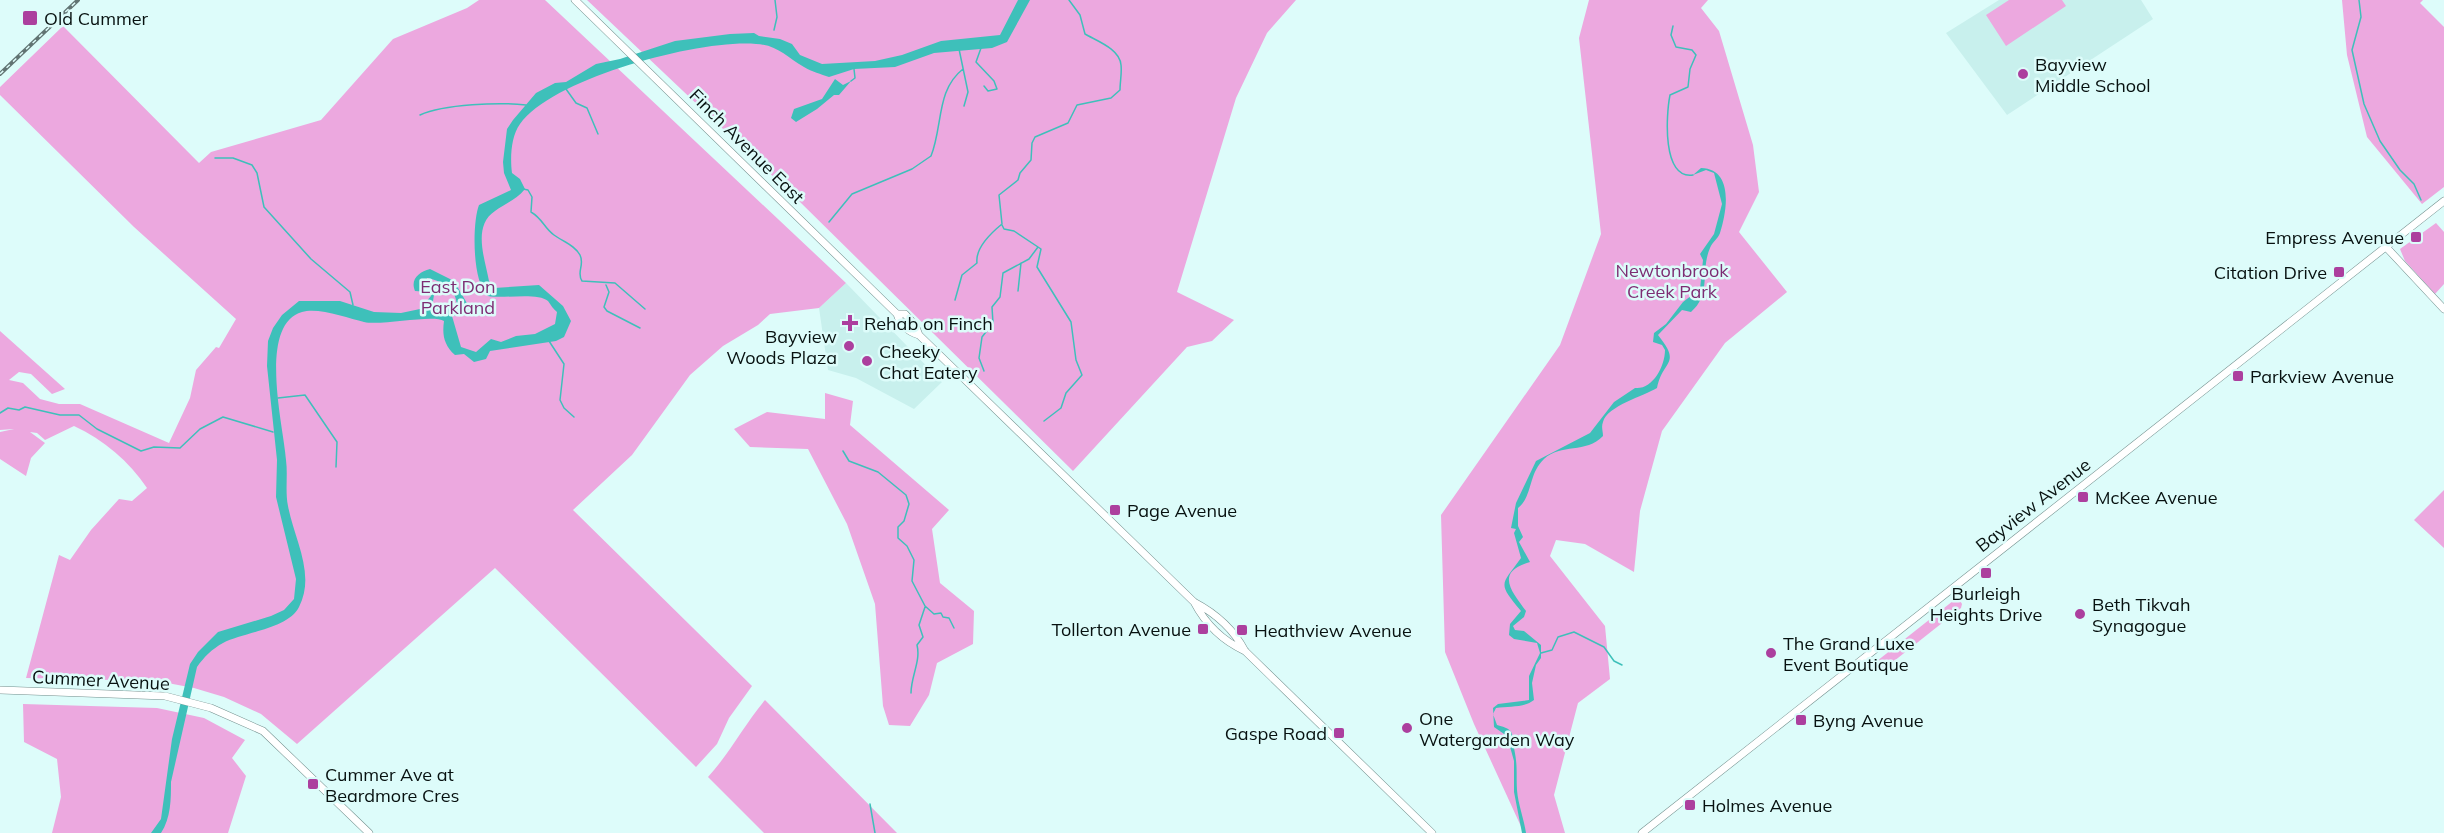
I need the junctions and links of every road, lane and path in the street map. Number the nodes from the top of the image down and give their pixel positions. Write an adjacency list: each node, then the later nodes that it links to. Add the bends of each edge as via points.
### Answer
1 (575, 0): 7 (main road, Finch Avenue East, via 897,314 905,314 919,335 1194,602 1210,610 1238,637 1245,651)
2 (2444, 201): 3 (main road, Bayview Avenue)
3 (2386, 247): 4 (main road); 8 (main road, Bayview Avenue)
4 (2444, 309)
5 (0, 690): 6 (main road, Cummer Avenue, via 154,695 212,708 263,732)
6 (369, 833)
7 (1432, 833)
8 (1642, 833)

